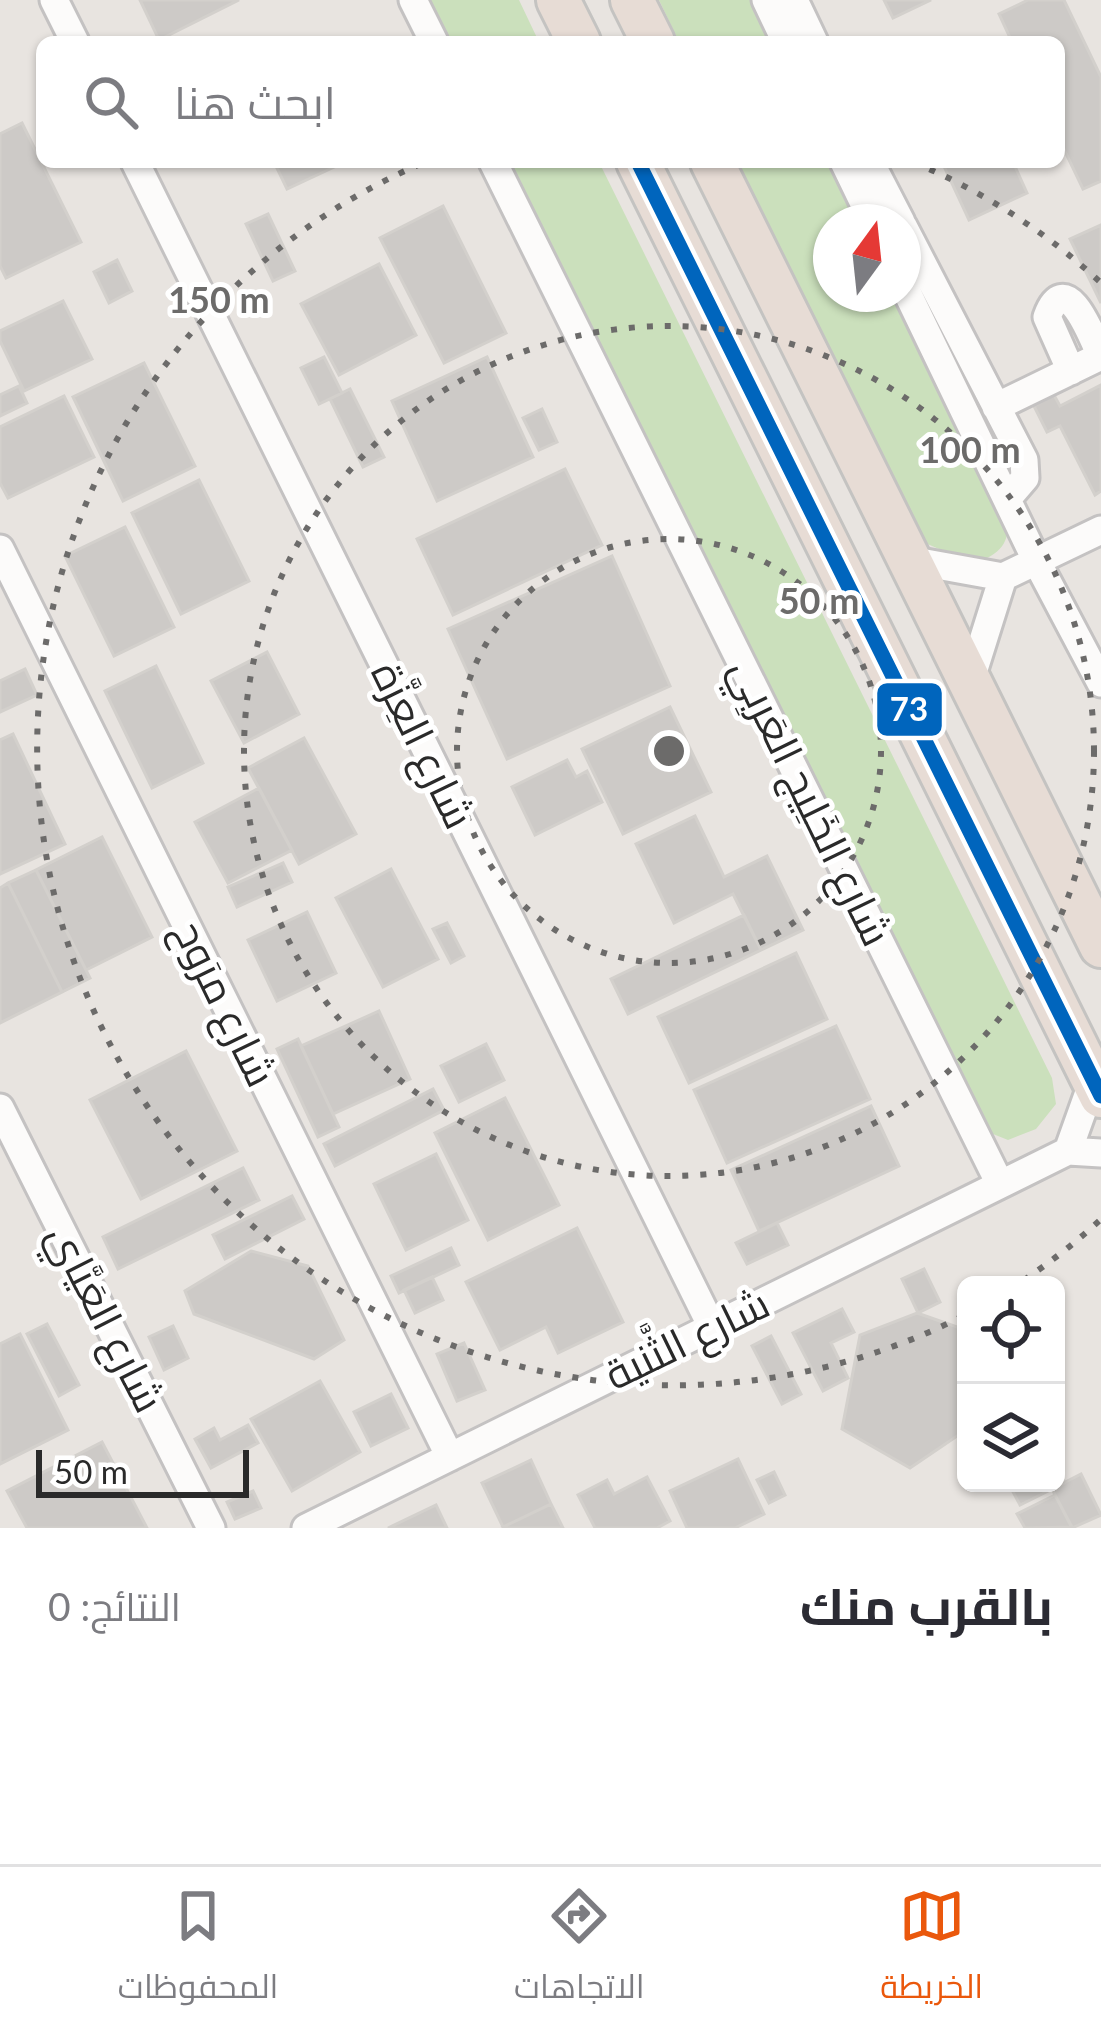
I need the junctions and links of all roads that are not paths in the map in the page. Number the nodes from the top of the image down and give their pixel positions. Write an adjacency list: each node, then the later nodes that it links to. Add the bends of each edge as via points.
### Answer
1 (54, 0): 7 (street)
2 (413, 0): 8 (street)
3 (558, 0): 9 (highway)
4 (632, 0): 10 (highway)
5 (766, 0): 11 (street)
6 (794, 0): 12 (street)
7 (72, 36)
8 (431, 36)
9 (576, 36)
10 (650, 36)
11 (783, 36)
12 (811, 36)
13 (138, 168): 39 (street, شارع العِزَّة)
14 (496, 168): 38 (street, شارع الخَلِيج العَربِي)
15 (641, 168): 34 (highway)
16 (715, 168): 28 (highway)
17 (847, 168): 19 (street)
18 (873, 168): 20 (street)
19 (864, 204)
20 (892, 204)
21 (921, 261): 24 (street)
22 (917, 312): 25 (street)
23 (1071, 371): 24 (street)
24 (996, 407): 25 (street, via 1027,469)
25 (1007, 499): 29 (street)
26 (1101, 530): 29 (street)
27 (0, 550): 40 (street, شارع مرَوح)
28 (909, 560): 30 (street); 31 (highway)
29 (1037, 562): 30 (street); 32 (street)
30 (1003, 577): 31 (street)
31 (970, 682): 33 (highway)
32 (1101, 683)
33 (1100, 944)
34 (1097, 1088): 36 (street)
35 (0, 1108): 41 (street, شارع العَيَّاي)
36 (1068, 1151): 37 (street, شارع الثَّنية); 38 (street, شارع الثَّنية)
37 (1101, 1153)
38 (1000, 1184): 39 (street, شارع الثَّنية)
39 (712, 1327): 40 (street, شارع الثَّنية)
40 (450, 1457): 42 (street, شارع الثَّنية)
41 (212, 1528)
42 (306, 1528)

